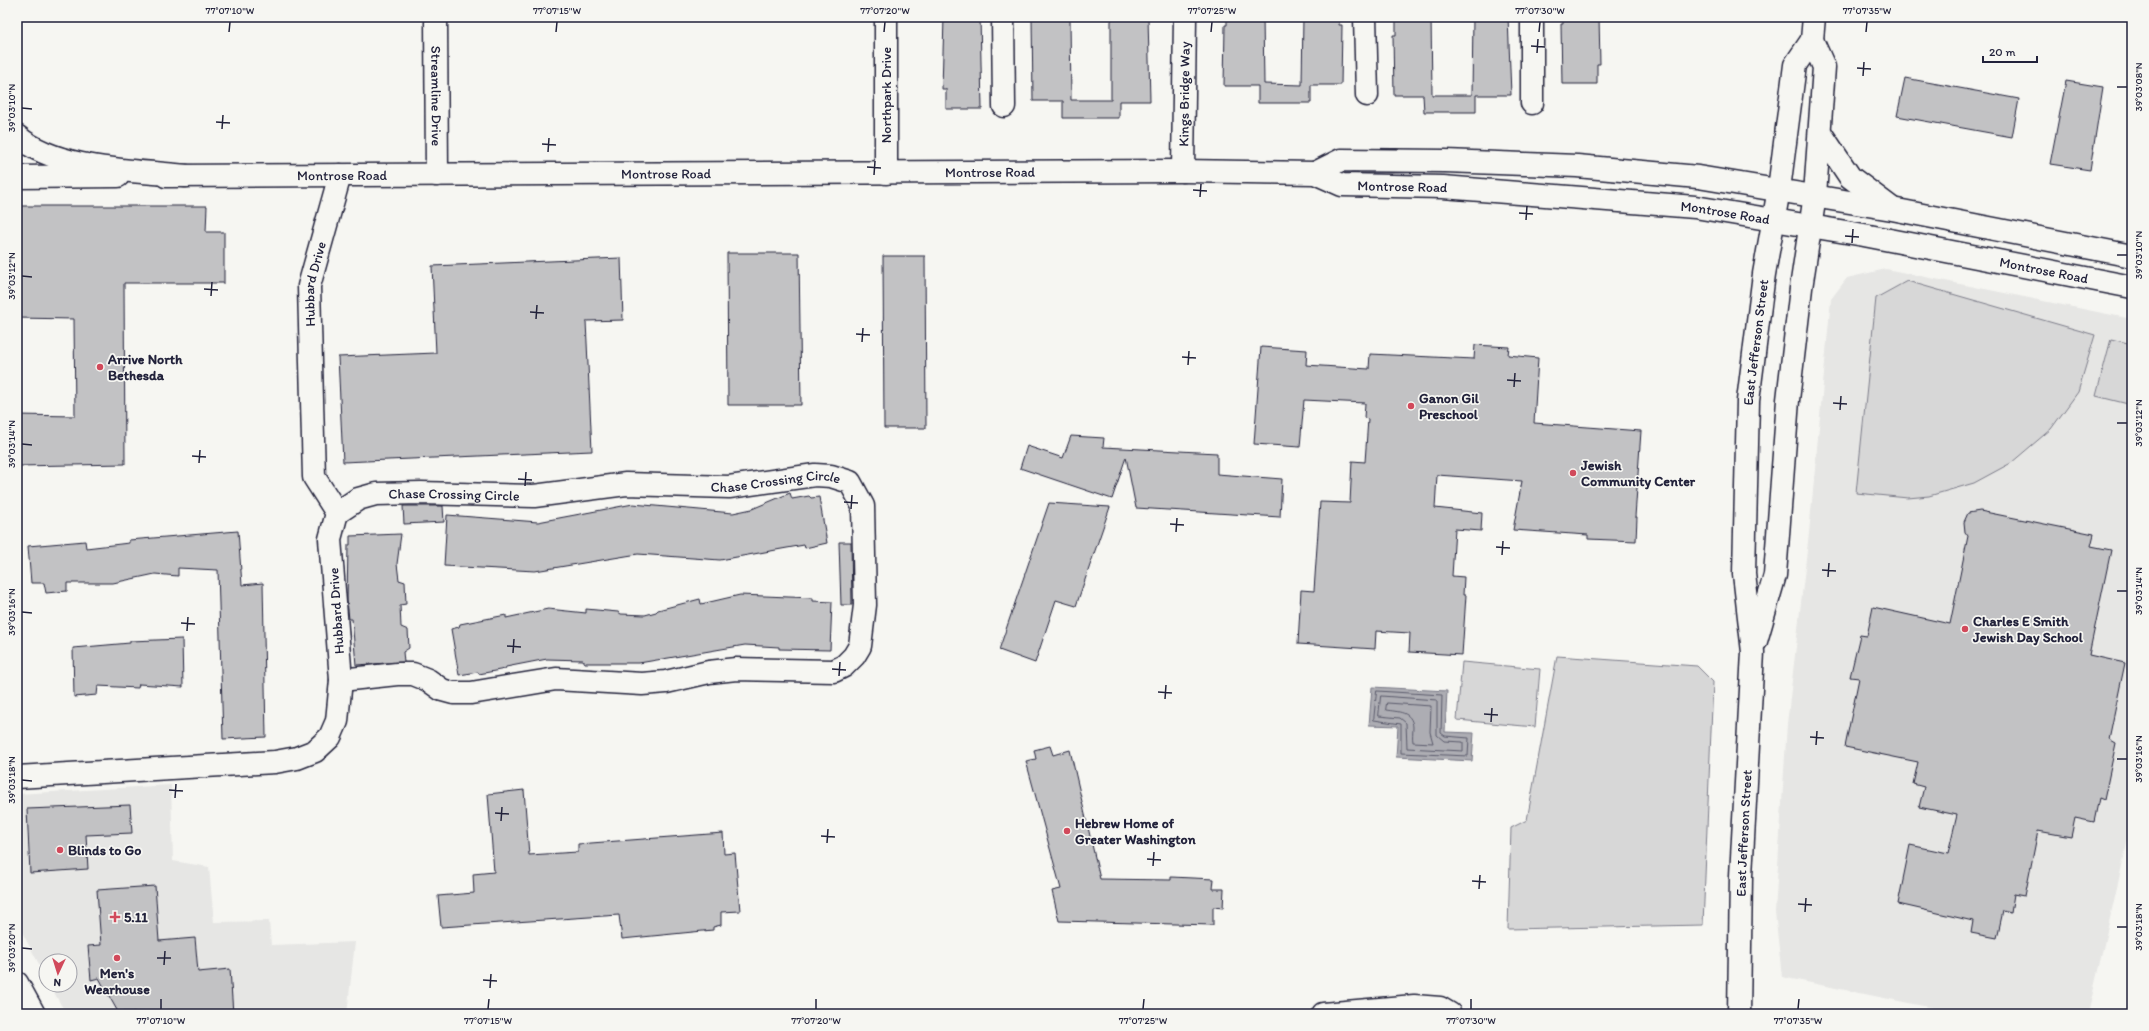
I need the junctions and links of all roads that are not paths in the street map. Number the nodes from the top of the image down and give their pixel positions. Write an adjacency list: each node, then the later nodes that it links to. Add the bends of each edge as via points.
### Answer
1 (436, 17): 17 (street, Streamline Drive)
2 (886, 17): 15 (street, Northpark Drive)
3 (1002, 17): 11 (street)
4 (1186, 17): 14 (street, Kings Bridge Way)
5 (1365, 17): 9 (street)
6 (1532, 17): 10 (street)
7 (1814, 17): 8 (street, East Jefferson Street)
8 (1812, 40): 12 (street, East Jefferson Street, via 1824,67); 21 (street, East Jefferson Street, via 1795,65)
9 (1367, 95)
10 (1532, 103)
11 (1004, 106)
12 (1820, 132): 22 (street, East Jefferson Street); 23 (street, via 1850,177)
13 (17, 136): 19 (street, via 31,146 76,164)
14 (1183, 171): 15 (street, Montrose Road); 16 (street, Montrose Road)
15 (886, 173): 17 (street, Montrose Road)
16 (1315, 173): 21 (street, Montrose Road, via 1341,160 1445,161 1600,168 1698,177); 24 (street, Montrose Road, via 1342,185 1443,187 1575,197 1695,207)
17 (437, 175): 20 (street, Montrose Road)
18 (17, 176): 19 (street, Montrose Road)
19 (186, 176): 20 (street, Montrose Road)
20 (340, 176): 28 (street, Hubbard Drive, via 309,286 314,477)
21 (1779, 189): 22 (street, Montrose Road); 24 (street, East Jefferson Street)
22 (1815, 195): 23 (street, Montrose Road); 25 (street, East Jefferson Street)
23 (1892, 209): 26 (street, Montrose Road)
24 (1773, 220): 25 (street, Montrose Road); 29 (street, East Jefferson Street, via 1748,401 1744,574)
25 (1810, 226): 27 (street, Montrose Road, via 1864,234); 29 (street, East Jefferson Street, via 1788,400 1775,575)
26 (2132, 256)
27 (2132, 287)
28 (337, 513): 30 (street, Hubbard Drive, via 330,539); 30 (street, Chase Crossing Circle, via 358,499 376,494 534,496 626,484 728,487 816,474 850,482 863,506 865,542 865,605 860,646 844,666 834,670 736,668 666,682 642,684 556,679 470,694 453,694 413,674)
29 (1753, 652): 36 (street, East Jefferson Street, via 1741,876)
30 (341, 680): 31 (street, Hubbard Drive, via 337,721 330,737 315,751 297,758 275,762)
31 (17, 777)
32 (17, 983): 33 (street)
33 (34, 1014)
34 (1323, 1014): 35 (street, via 1414,1006 1440,1008)
35 (1450, 1014)
36 (1739, 1014)

